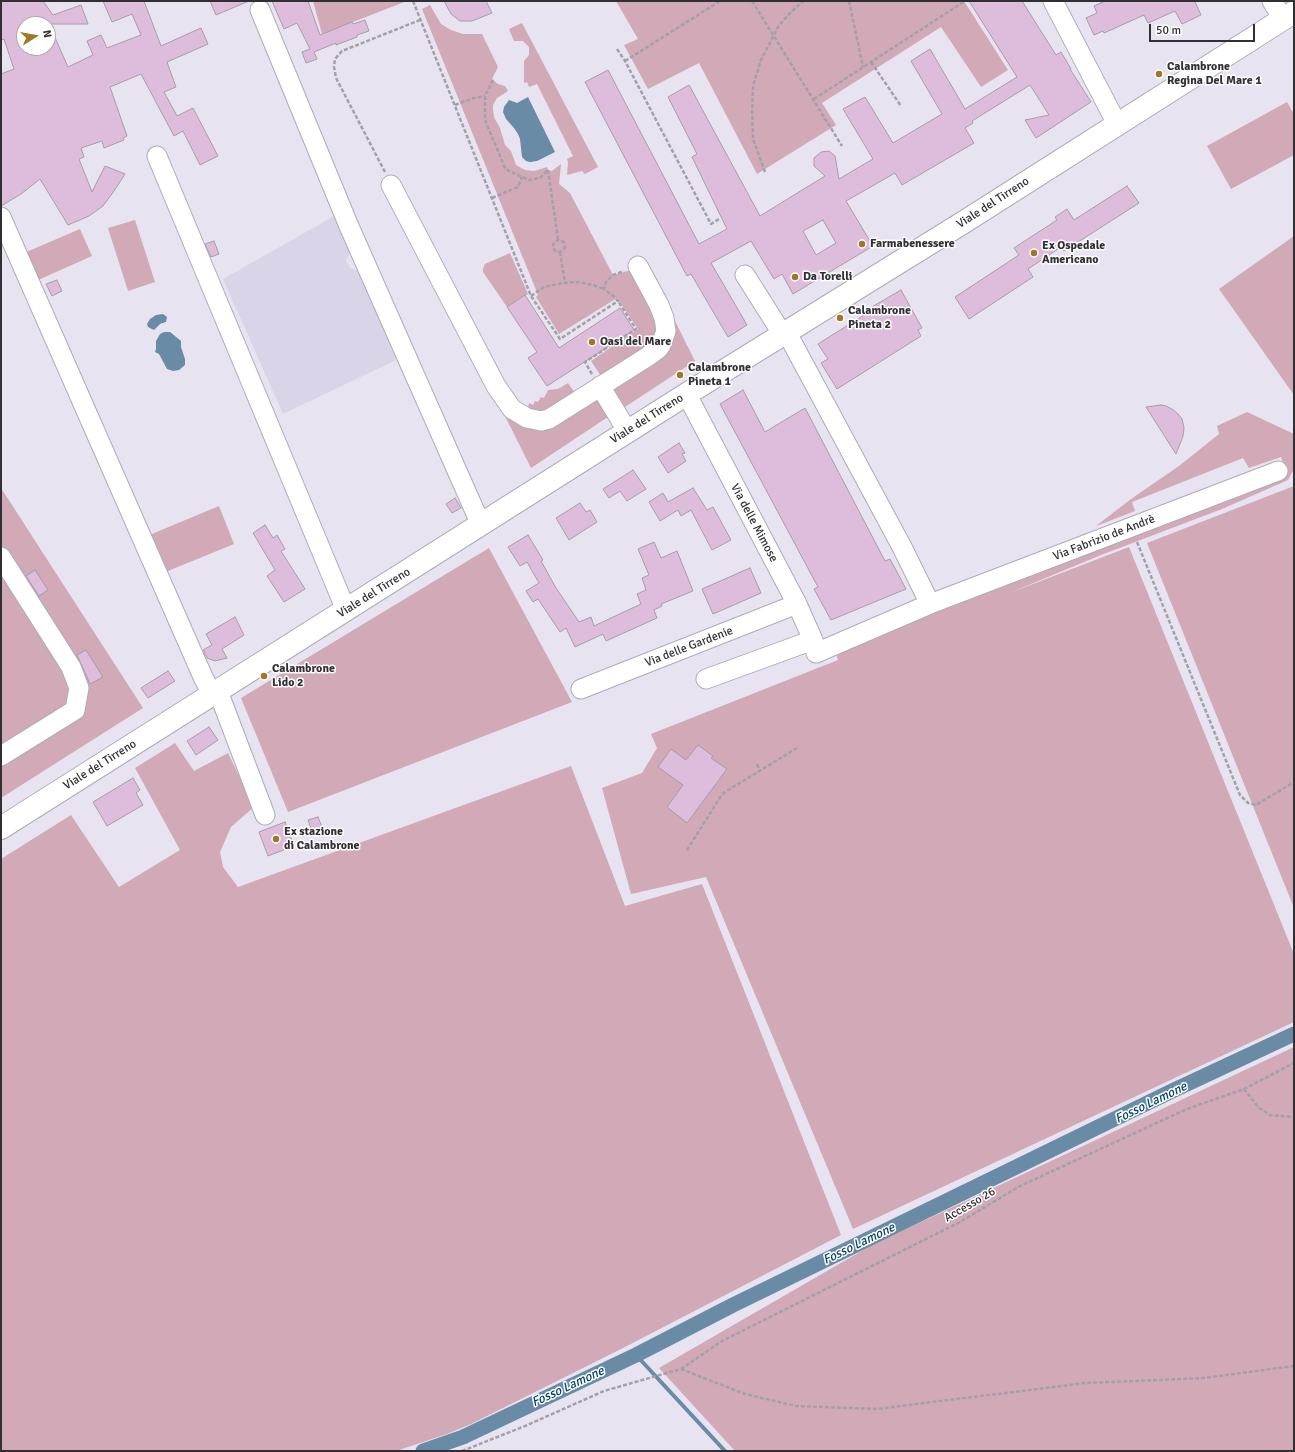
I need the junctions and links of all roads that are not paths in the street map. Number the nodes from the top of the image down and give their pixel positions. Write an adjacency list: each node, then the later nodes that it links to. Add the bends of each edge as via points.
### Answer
1 (1053, 1): 4 (street)
2 (260, 10): 15 (street, via 348,224)
3 (1283, 10): 4 (main road, Viale del Tirreno)
4 (1117, 124): 10 (main road, Viale del Tirreno)
5 (157, 156): 19 (street)
6 (391, 185): 11 (street, via 496,386 512,409 527,418 545,420)
7 (1, 217): 23 (street, via 203,677)
8 (638, 266): 11 (street, via 664,318 665,338 654,352)
9 (745, 275): 10 (street)
10 (785, 334): 12 (main road, Viale del Tirreno); 18 (street, via 903,549)
11 (600, 386): 13 (street)
12 (686, 395): 13 (main road, Viale del Tirreno); 17 (street, Via delle Mimose)
13 (628, 432): 15 (main road, Viale del Tirreno)
14 (1278, 471): 18 (street, Via Fabrizio de Andrè)
15 (481, 525): 19 (main road, Viale del Tirreno)
16 (1, 557): 24 (street, via 71,667 79,688 75,710)
17 (797, 604): 20 (street, Via delle Mimose); 22 (street, Via delle Gardenie)
18 (930, 604): 20 (street, Via Fabrizio de Andrè)
19 (346, 610): 23 (main road, Viale del Tirreno)
20 (814, 647): 21 (street, Via Fabrizio de Andrè)
21 (706, 679)
22 (581, 689)
23 (215, 693): 25 (street); 26 (main road, Viale del Tirreno)
24 (1, 756)
25 (265, 815)
26 (1, 828)

